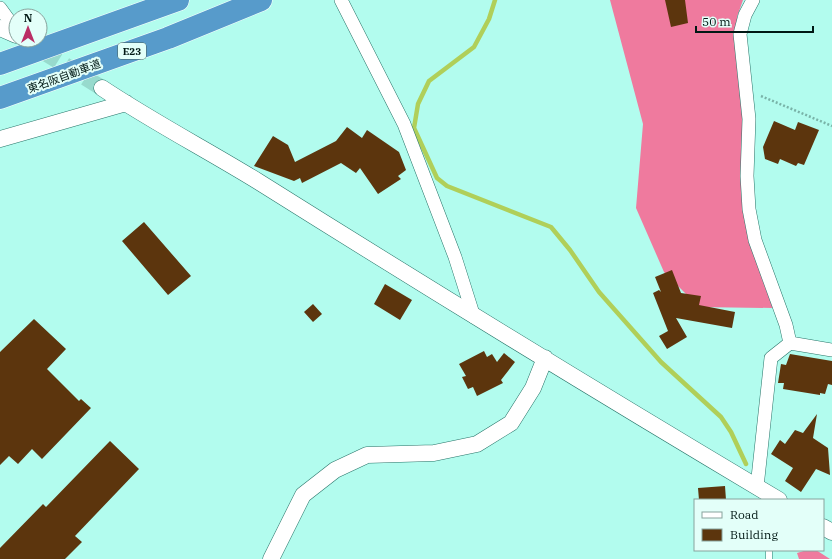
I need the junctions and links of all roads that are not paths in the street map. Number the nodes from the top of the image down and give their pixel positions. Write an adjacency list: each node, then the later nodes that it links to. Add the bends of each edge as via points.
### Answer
1 (178, 0): 7 (highway)
2 (262, 0): 9 (highway, 東名阪自動車道 / E23, via 168,38)
3 (341, 0): 12 (street, via 404,124)
4 (753, 0): 13 (street, via 745,15 740,34 749,119 747,176 754,234)
5 (0, 8): 6 (street)
6 (8, 19)
7 (0, 64)
8 (102, 88): 10 (street)
9 (0, 98)
10 (126, 104): 11 (street); 12 (street, via 244,172)
11 (0, 139)
12 (474, 317): 15 (street)
13 (790, 343): 14 (street); 16 (street, via 771,358)
14 (832, 350)
15 (545, 358): 16 (street); 18 (street, via 533,388 511,423 477,444 434,453 367,456 335,470 303,495)
16 (757, 490): 17 (street)
17 (777, 499)
18 (271, 559)

